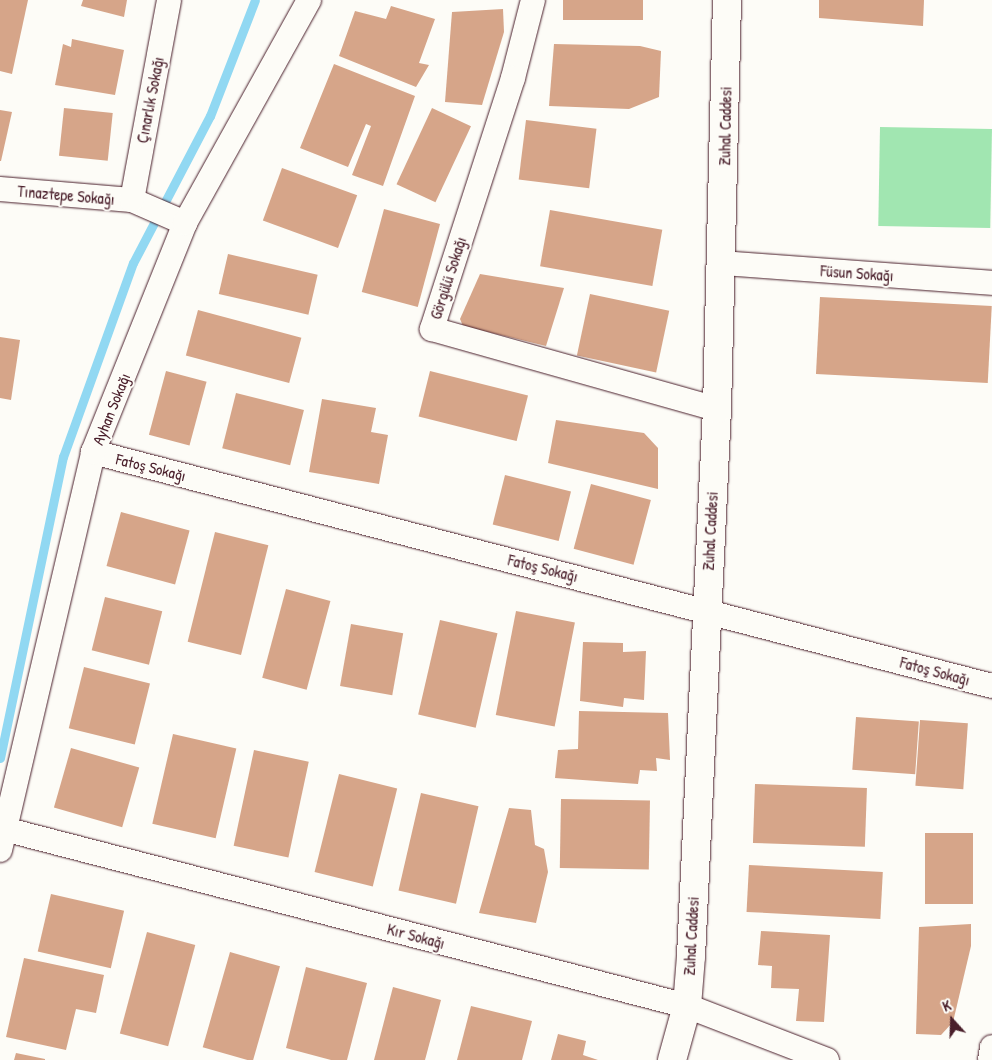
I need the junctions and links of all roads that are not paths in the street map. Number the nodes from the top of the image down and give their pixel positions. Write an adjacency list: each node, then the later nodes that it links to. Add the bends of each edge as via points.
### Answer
1 (169, 0): 6 (street, Çınarlık Sokağı)
2 (309, 0): 7 (street, Ayhan Sokağı)
3 (533, 0): 10 (street, Görgülü Sokağı, via 514,78 432,329)
4 (727, 0): 8 (street, Zuhal Caddesi)
5 (0, 189): 6 (street, Tınaztepe Sokağı)
6 (132, 200): 7 (street, Tınaztepe Sokağı)
7 (185, 223): 11 (street, Ayhan Sokağı)
8 (722, 263): 9 (street, Füsun Sokağı); 10 (street, Zuhal Caddesi)
9 (992, 283)
10 (717, 409): 12 (street, Zuhal Caddesi)
11 (93, 452): 12 (street, Fatoş Sokağı); 14 (street, Ayhan Sokağı)
12 (706, 610): 13 (street, Fatoş Sokağı); 15 (street, Zuhal Caddesi)
13 (992, 686)
14 (2, 836): 15 (street, Kır Sokağı)
15 (687, 1006): 17 (street, Zuhal Caddesi); 18 (street, Kır Sokağı)
16 (992, 1047): 19 (street)
17 (672, 1060)
18 (827, 1060)
19 (990, 1060)

